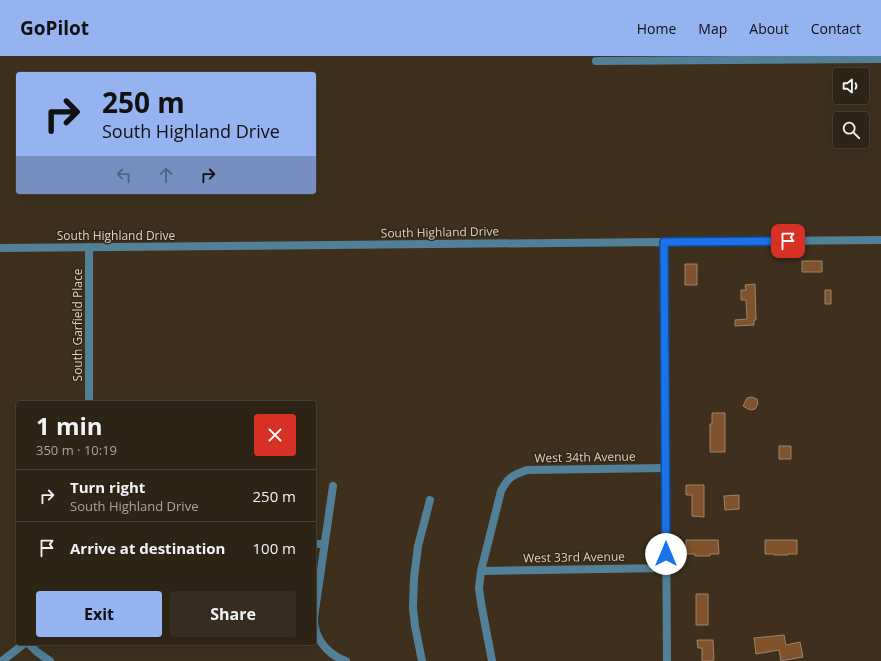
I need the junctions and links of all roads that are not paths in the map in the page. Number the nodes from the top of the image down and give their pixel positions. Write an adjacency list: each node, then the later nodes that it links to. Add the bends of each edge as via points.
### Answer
1 (881, 59): 2 (street)
2 (596, 61)
3 (881, 240): 4 (street, South Highland Drive)
4 (664, 242): 5 (street, South Highland Drive); 8 (street)
5 (89, 247): 6 (street, South Highland Drive); 7 (street, South Garfield Place)
6 (0, 248)
7 (89, 401)
8 (666, 468): 13 (street); 14 (street, West 34th Avenue, via 528,470 517,474 508,479 501,491)
9 (333, 486): 12 (street)
10 (430, 500): 22 (street, via 418,546 414,578 413,614)
11 (316, 544): 12 (street)
12 (324, 544): 15 (street)
13 (666, 568): 14 (street, West 33rd Avenue); 24 (street)
14 (481, 570): 23 (street, via 480,603)
15 (316, 603)
16 (316, 630): 21 (street, via 324,646 334,656)
17 (23, 645): 19 (street)
18 (28, 645): 20 (street)
19 (2, 661)
20 (50, 661)
21 (346, 661)
22 (422, 661)
23 (492, 661)
24 (667, 661)

